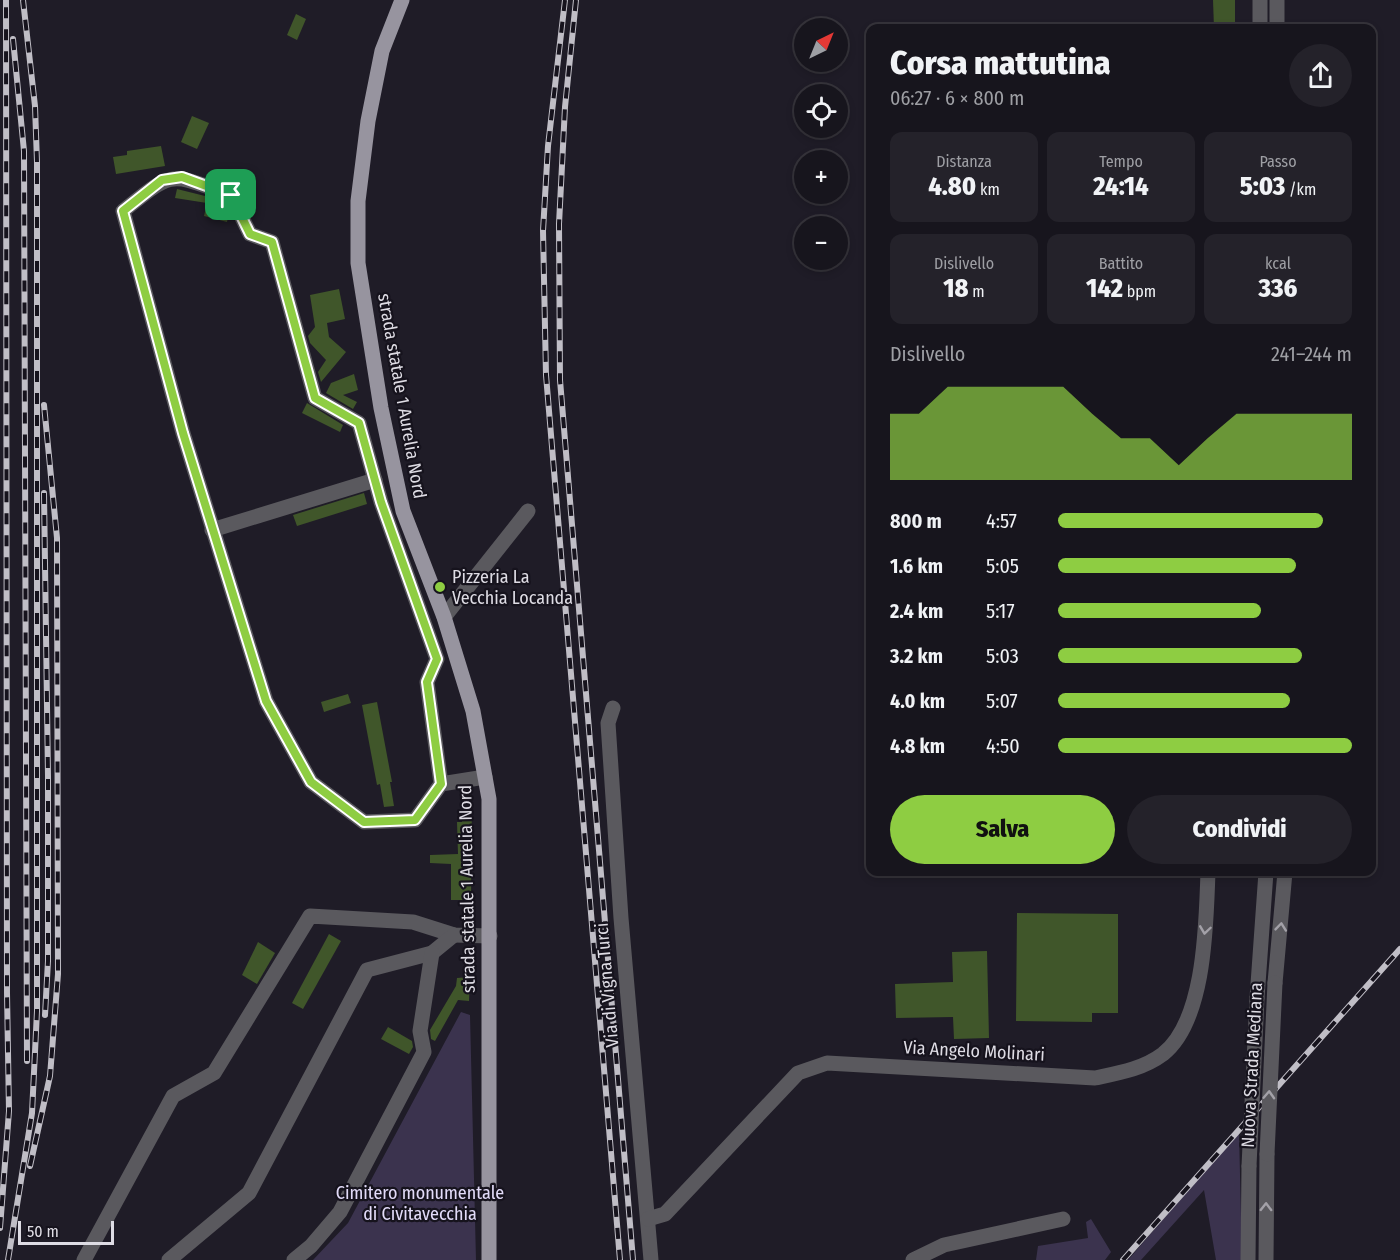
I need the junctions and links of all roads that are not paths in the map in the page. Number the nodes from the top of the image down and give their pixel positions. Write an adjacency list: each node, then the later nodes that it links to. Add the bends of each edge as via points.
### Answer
1 (402, 0): 9 (main road, strada statale 1 Aurelia Nord, via 382,51 368,121 358,201 358,263 381,408 403,511)
2 (1260, 0): 4 (street)
3 (1277, 0): 5 (street)
4 (1260, 24)
5 (1277, 24)
6 (375, 480): 8 (street); 8 (street, via 359,423 315,398 272,242 250,234 231,195 182,177 162,180 123,211); 12 (street, via 437,659 427,682)
7 (528, 511): 9 (street)
8 (212, 530): 12 (street, via 266,701 311,782 364,822 415,820)
9 (444, 617): 11 (main road, strada statale 1 Aurelia Nord, via 473,711)
10 (613, 708): 19 (street, Via di Vigna Turci, via 608,723 619,895)
11 (485, 777): 12 (street); 17 (main road, strada statale 1 Aurelia Nord, via 489,799)
12 (441, 784)
13 (1209, 876): 19 (street, Via Angelo Molinari, one-way to 19, via 1194,999 1183,1030 1164,1053 1138,1068 1095,1078 827,1063 798,1073 665,1214)
14 (1266, 876): 27 (street, Nuova Strada Mediana, bridge, via 1250,1085)
15 (1286, 876): 28 (street, Nuova Strada Mediana, one-way to 15, bridge, via 1275,983)
16 (454, 935): 17 (street); 18 (street); 21 (street, via 413,922 310,916 214,1073 173,1096)
17 (490, 936): 24 (main road, strada statale 1 Aurelia Nord)
18 (432, 953): 22 (street, via 367,970 249,1193); 23 (street, via 420,1031 424,1052 340,1212)
19 (648, 1219): 25 (street, Via di Vigna Turci)
20 (1063, 1219): 26 (street, via 944,1245)
21 (84, 1260)
22 (169, 1260)
23 (294, 1260)
24 (489, 1260)
25 (651, 1260)
26 (913, 1260)
27 (1248, 1260)
28 (1266, 1260)

